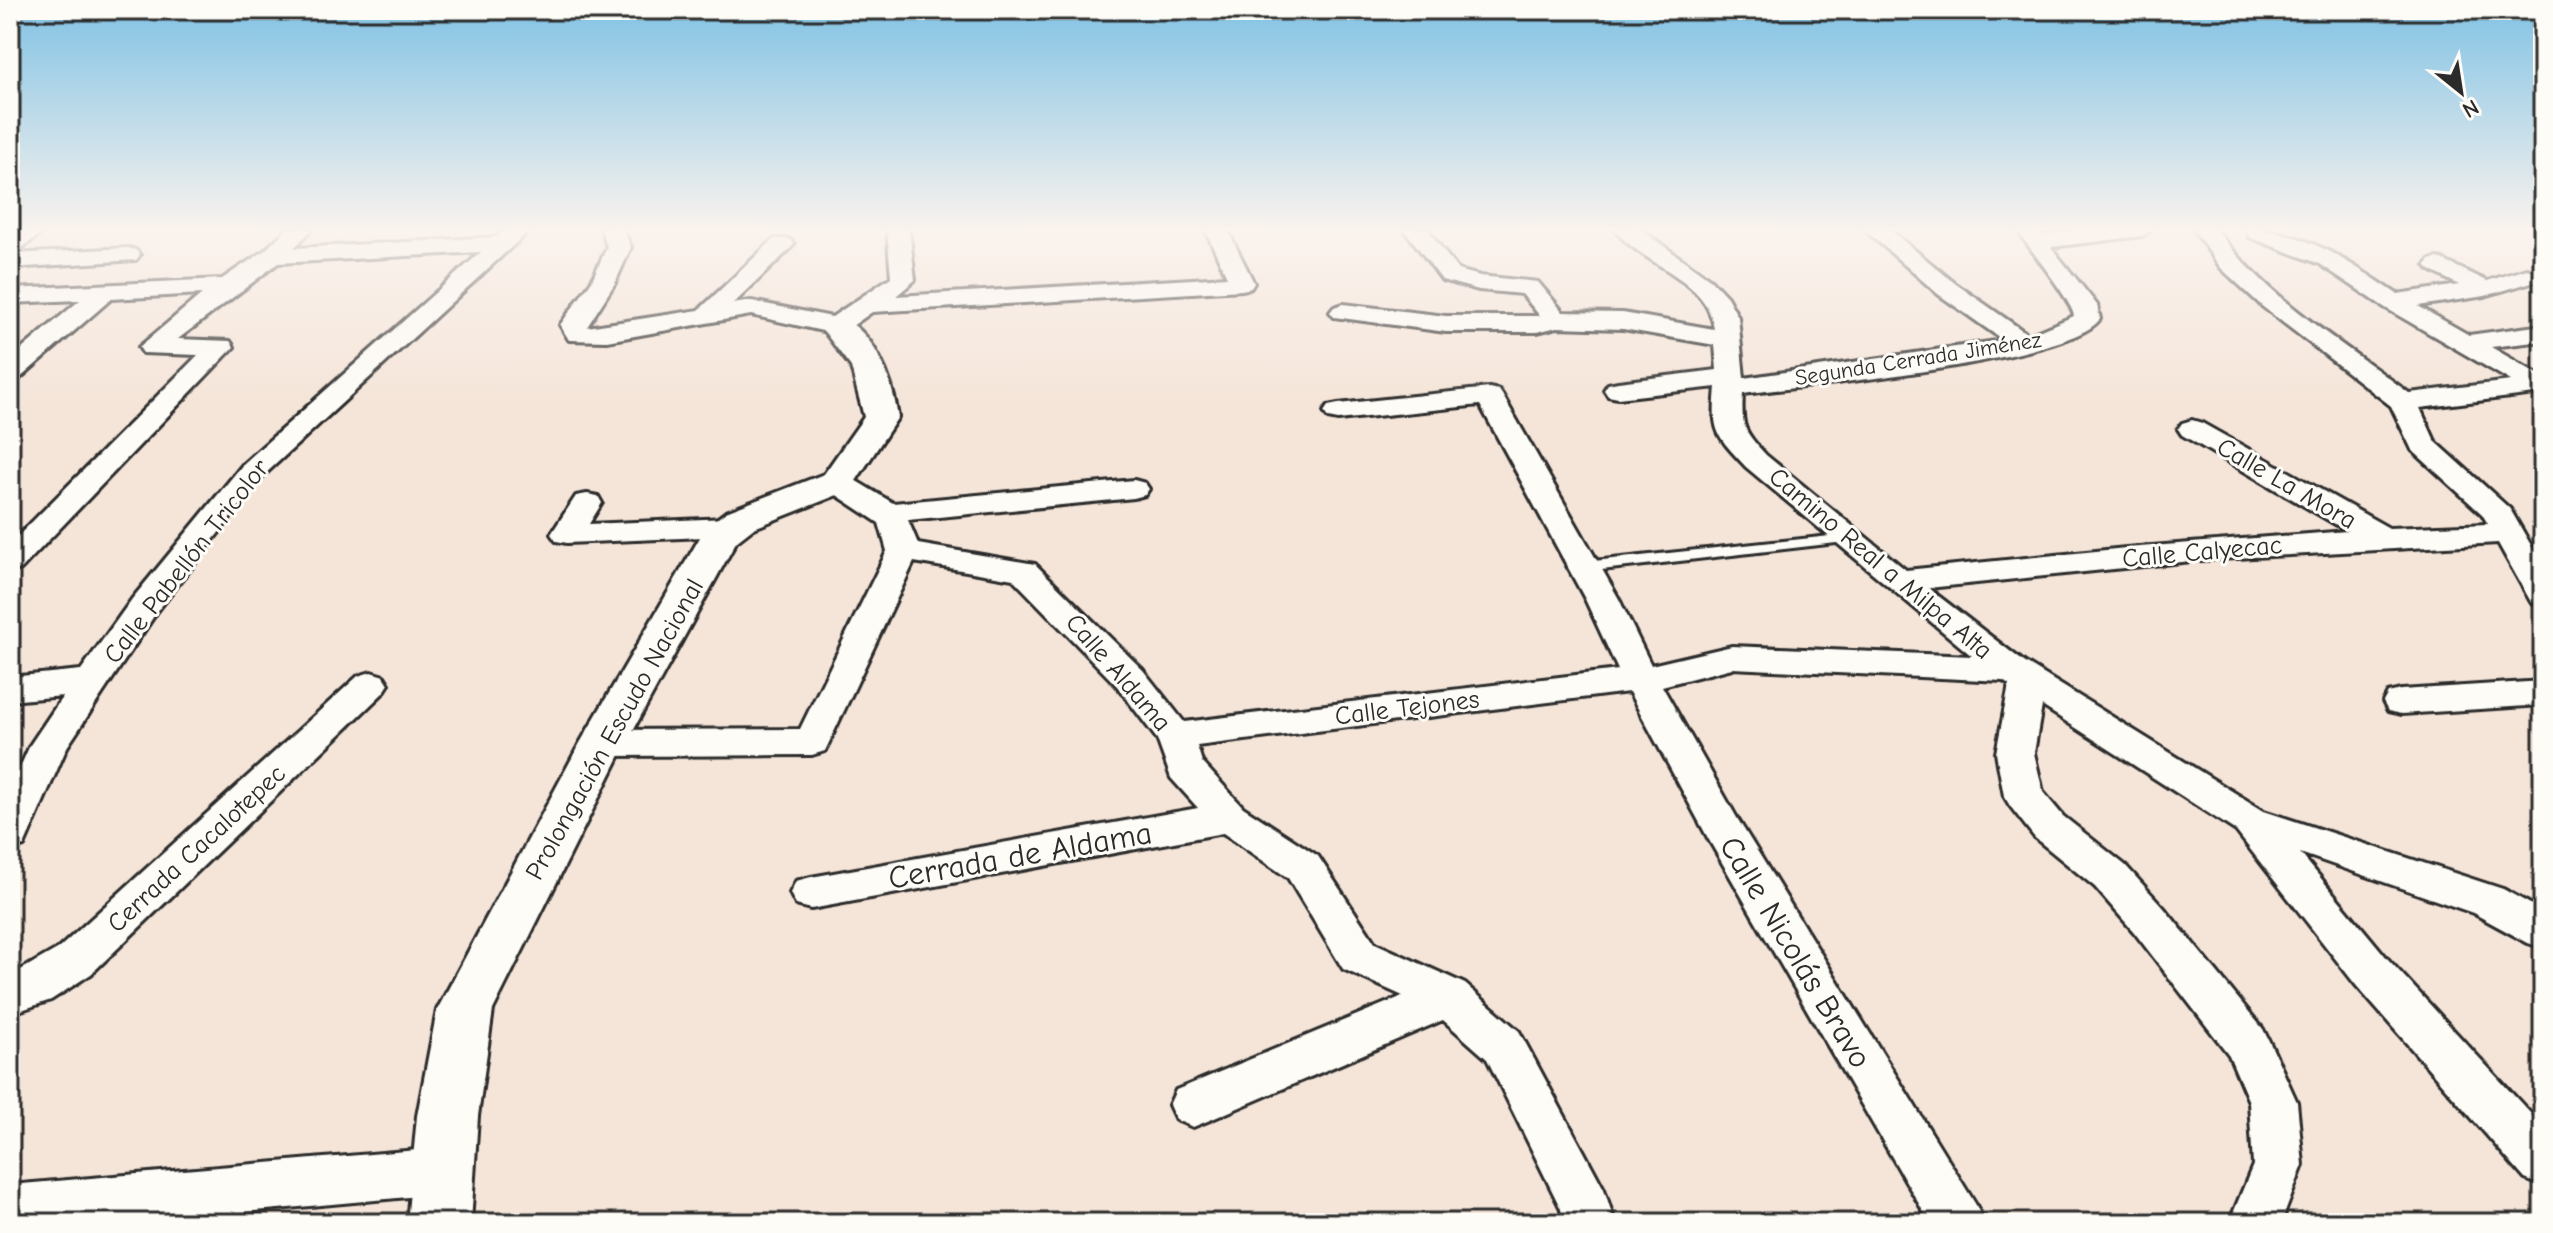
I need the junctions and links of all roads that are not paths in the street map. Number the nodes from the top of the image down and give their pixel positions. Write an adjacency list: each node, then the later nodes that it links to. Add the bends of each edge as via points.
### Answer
1 (228, 286): 44 (street, via 152,347 221,347)
2 (217, 287): 17 (street)
3 (457, 287): 50 (street, Calle Pabellón Tricolor, via 254,469 144,606)
4 (600, 287): 21 (street, via 573,325 578,335)
5 (737, 287): 21 (street)
6 (894, 287): 22 (street)
7 (1199, 287): 22 (street)
8 (1523, 287): 23 (street)
9 (1703, 287): 25 (street, Camino Real a Milpa Alta, via 1718,302)
10 (1944, 287): 27 (street)
11 (2068, 287): 27 (street, Segunda Cerrada Jiménez, via 2085,305 2087,319 2072,330)
12 (2255, 287): 32 (street)
13 (2370, 287): 19 (street)
14 (2480, 287): 16 (street)
15 (2493, 287): 16 (street)
16 (2485, 289): 19 (street)
17 (104, 292): 18 (street); 28 (street)
18 (10, 296)
19 (2393, 302): 26 (street)
20 (1343, 312): 23 (street, via 1446,324 1537,324)
21 (708, 314): 22 (street, via 751,308)
22 (853, 315): 35 (street, via 856,344 881,417)
23 (1556, 319): 25 (street, via 1623,321)
24 (2543, 333): 26 (street)
25 (1728, 339): 29 (street, Camino Real a Milpa Alta)
26 (2464, 343): 30 (street)
27 (2025, 344): 29 (street, Segunda Cerrada Jiménez, via 1921,362)
28 (10, 373)
29 (1730, 382): 31 (street, Segunda Cerrada Jiménez); 42 (street, Camino Real a Milpa Alta, via 1727,421 1733,436)
30 (2541, 386): 32 (street)
31 (1618, 390)
32 (2403, 402): 40 (street, via 2422,444 2495,509)
33 (1338, 412): 45 (street, Calle Nicolás Bravo, via 1489,396)
34 (2192, 429): 41 (street, Calle La Mora)
35 (837, 482): 38 (street); 39 (street)
36 (1134, 489): 38 (street)
37 (587, 503): 39 (street, via 567,534)
38 (889, 513): 43 (street, via 903,533)
39 (727, 527): 56 (street, Prolongación Escudo Nacional)
40 (2507, 533): 41 (street, Calle Calyecac); 47 (street)
41 (2381, 537): 46 (street, Calle Calyecac)
42 (1849, 538): 45 (lane); 46 (street, Camino Real a Milpa Alta)
43 (903, 551): 55 (street, Calle Aldama, via 1023,571 1130,678); 56 (street, via 812,742)
44 (10, 562)
45 (1584, 567): 49 (street, Calle Nicolás Bravo)
46 (1899, 581): 48 (street, Camino Real a Milpa Alta)
47 (2543, 595)
48 (2019, 676): 49 (street, Calle Tejones, via 1732,657); 58 (street, Camino Real a Milpa Alta); 71 (street, via 2015,753 2024,796 2049,827 2110,876 2159,933 2247,1043 2273,1102 2278,1165)
49 (1640, 679): 55 (street, Calle Tejones); 70 (street, Calle Nicolás Bravo, via 1723,829)
50 (92, 681): 52 (street); 59 (street, Calle Pabellón Tricolor, via 49,745)
51 (371, 684): 62 (street, Cerrada Cacalotepec, via 75,961 35,987)
52 (10, 689)
53 (2543, 693): 54 (street)
54 (2401, 702)
55 (1175, 736): 57 (street, Calle Aldama, via 1185,768)
56 (603, 743): 66 (street, Prolongación Escudo Nacional, via 465,1010)
57 (1229, 817): 60 (street, Cerrada de Aldama); 63 (street, Calle Aldama, via 1303,867 1359,956)
58 (2250, 821): 61 (street, via 2488,901); 65 (street, via 2371,971)
59 (10, 835)
60 (811, 893)
61 (2543, 931)
62 (10, 995)
63 (1449, 997): 64 (street); 69 (street, Calle Aldama, via 1503,1045 1586,1206)
64 (1193, 1105)
65 (2543, 1163)
66 (441, 1171): 67 (street); 68 (street, Prolongación Escudo Nacional)
67 (10, 1209)
68 (439, 1223)
69 (1589, 1223)
70 (1958, 1223)
71 (2255, 1223)

